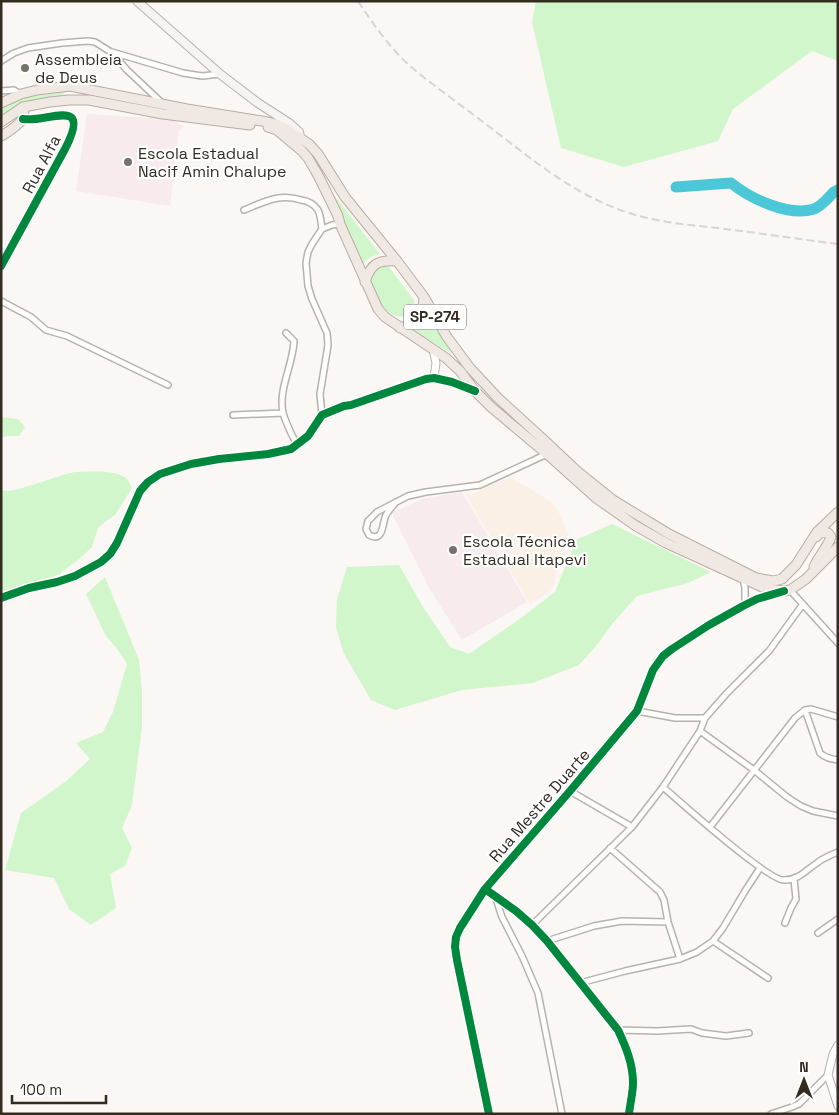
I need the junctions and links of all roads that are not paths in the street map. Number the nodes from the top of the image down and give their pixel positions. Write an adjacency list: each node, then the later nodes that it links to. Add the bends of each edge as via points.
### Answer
1 (137, 1): 4 (main road)
2 (111, 52): 3 (street, via 95,42 62,43 22,50); 4 (street, via 184,73); 10 (street)
3 (1, 61)
4 (220, 74): 11 (main road)
5 (70, 86): 7 (main road, SP-274); 8 (main road); 10 (main road, SP-274)
6 (1, 91): 7 (street, via 14,90)
7 (21, 94): 9 (main road, SP-274)
8 (69, 100): 12 (main road, SP-274); 19 (main road, SP-274, via 89,100 277,130 308,158)
9 (1, 103)
10 (164, 104): 15 (main road, SP-274)
11 (264, 106): 15 (main road); 17 (main road, via 289,122)
12 (23, 107): 13 (main road); 14 (main road, SP-274)
13 (23, 119): 16 (main road); 22 (street, Rua Alfa, via 68,115 72,118 74,130)
14 (5, 120): 16 (main road)
15 (262, 121): 17 (main road, SP-274)
16 (1, 135)
17 (300, 136): 21 (main road, SP-274, via 318,154 345,197)
18 (244, 210): 20 (street, via 283,196 296,198 315,206)
19 (340, 224): 20 (street); 23 (main road, SP-274)
20 (322, 229): 34 (street, via 308,252 306,263 308,286 327,333 320,394)
21 (397, 261): 23 (main road, via 379,262 371,268); 24 (main road, SP-274)
22 (1, 266)
23 (365, 282): 26 (main road, SP-274, via 378,309)
24 (424, 297): 26 (main road, via 421,315 415,322); 40 (main road, SP-274, via 470,368 577,471 613,500 669,534 767,581 782,579 796,566)
25 (1, 301): 30 (street, via 31,317 46,330 67,336)
26 (400, 328): 28 (main road, SP-274)
27 (286, 333): 32 (street, via 294,340 284,385)
28 (433, 349): 29 (street, via 436,363); 31 (main road, SP-274, via 460,371)
29 (434, 378): 31 (street); 34 (street)
30 (168, 385)
31 (475, 391): 36 (main road, SP-274)
32 (283, 413): 33 (street); 35 (street)
33 (233, 415)
34 (322, 415): 35 (street, via 308,436)
35 (297, 445): 44 (street, via 281,452 191,464 160,474 140,491 118,543 101,562 75,576)
36 (547, 454): 37 (street, via 480,485 426,492); 42 (main road, SP-274, via 596,498 636,526)
37 (396, 502): 37 (street, via 378,536 369,535 366,529 368,520)
38 (838, 512): 40 (main road, SP-274, via 817,532)
39 (838, 547): 41 (main road)
40 (804, 552): 41 (main road, via 820,532 829,534 831,538)
41 (811, 574): 43 (main road)
42 (743, 578): 43 (main road, SP-274, via 770,589); 46 (street)
43 (787, 590): 45 (street); 46 (street, Rua Mestre Duarte)
44 (1, 598)
45 (803, 604): 47 (street); 51 (street, via 769,651)
46 (745, 605): 49 (street, Rua Mestre Duarte, via 663,656 653,670)
47 (836, 640)
48 (805, 710): 50 (street); 53 (street, via 820,753); 54 (street)
49 (637, 711): 51 (street, via 675,718); 56 (street, Rua Mestre Duarte)
50 (838, 717)
51 (705, 718): 52 (street)
52 (700, 731): 54 (street); 55 (street)
53 (838, 760)
54 (754, 770): 57 (street, via 801,806); 58 (street)
55 (663, 787): 58 (street); 59 (street)
56 (570, 791): 59 (street); 64 (street, Rua Mestre Duarte)
57 (838, 816)
58 (710, 827): 62 (street)
59 (632, 828): 60 (street)
60 (610, 848): 67 (street, via 660,892); 69 (street)
61 (838, 852): 63 (street)
62 (760, 868): 63 (street, via 780,880); 72 (street)
63 (794, 879): 68 (street, via 796,899)
64 (485, 889): 65 (street); 81 (street, Rua Mestre Duarte, via 460,928 455,947)
65 (494, 895): 69 (street); 82 (street, via 538,993)
66 (838, 919): 70 (street)
67 (668, 922): 71 (street, via 622,921); 73 (street)
68 (785, 923)
69 (532, 925): 71 (street)
70 (818, 932)
71 (547, 941): 75 (street)
72 (713, 941): 73 (street); 74 (street)
73 (680, 959): 75 (street)
74 (768, 978)
75 (580, 983): 76 (street)
76 (618, 1030): 77 (street, via 691,1029 726,1036); 83 (street, via 628,1054 633,1083)
77 (749, 1033)
78 (838, 1044): 79 (street)
79 (828, 1075): 80 (street); 84 (street, via 799,1104)
80 (838, 1106)
81 (489, 1114)
82 (562, 1114)
83 (629, 1114)
84 (770, 1114)

